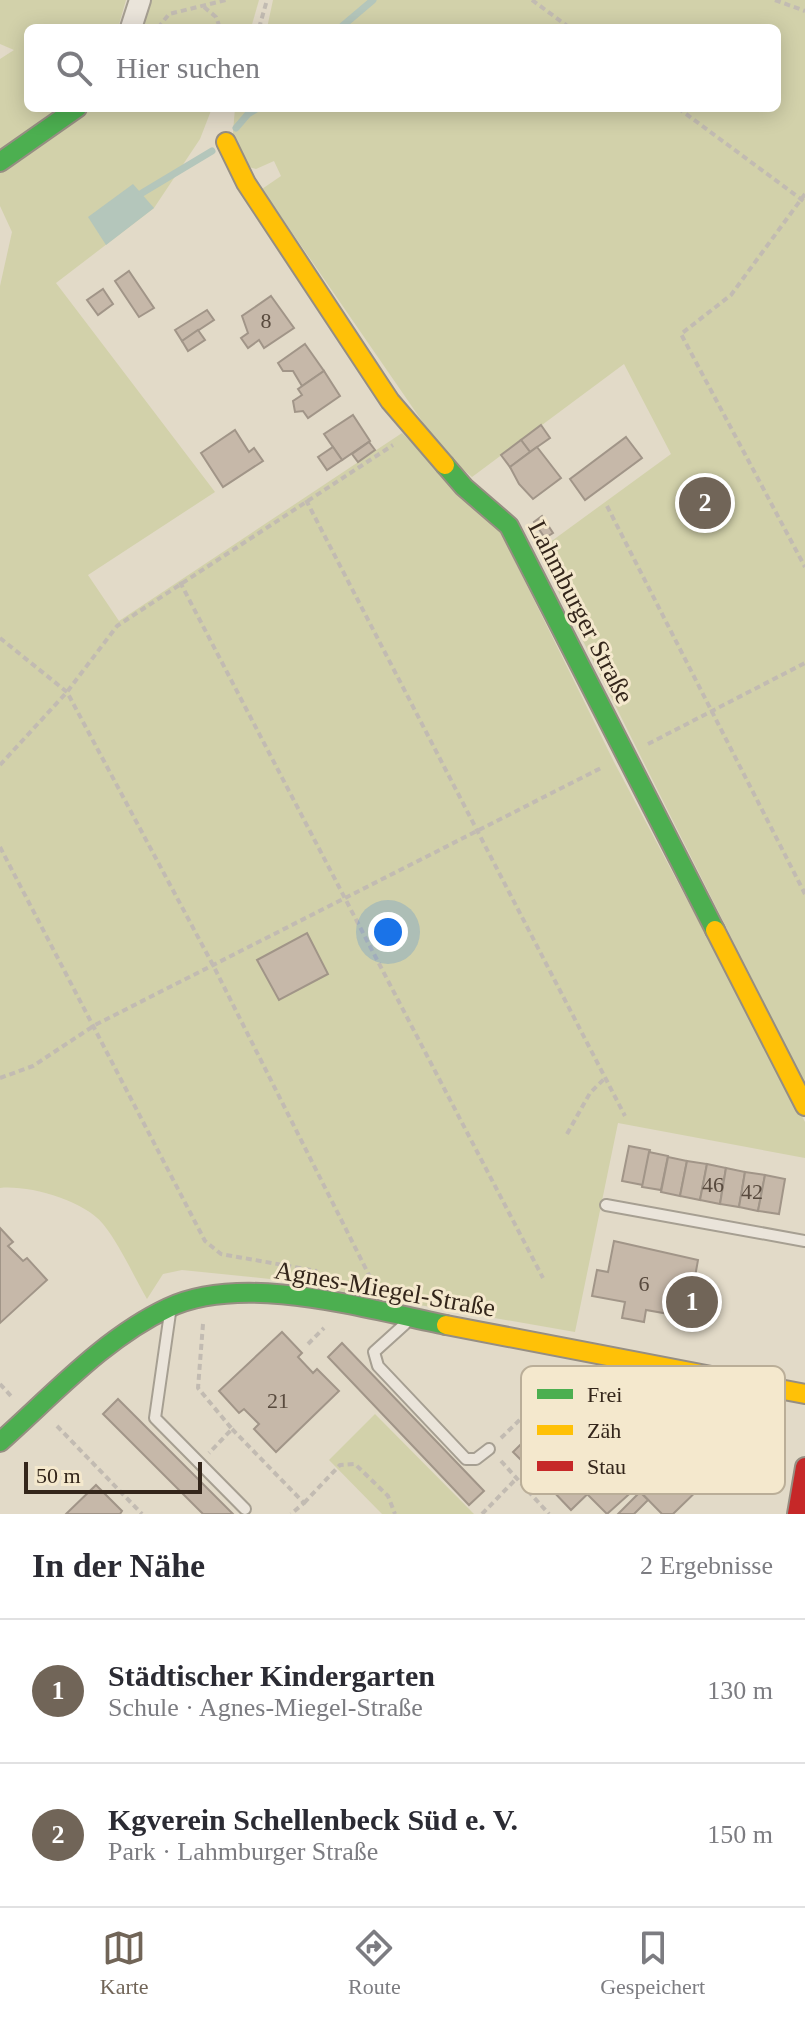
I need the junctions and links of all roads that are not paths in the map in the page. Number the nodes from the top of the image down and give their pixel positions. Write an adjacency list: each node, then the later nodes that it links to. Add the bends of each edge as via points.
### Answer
1 (140, 0): 2 (street)
2 (132, 24)
3 (71, 112): 5 (street)
4 (226, 142): 6 (street, Lahmburger Straße, via 246,183 390,401 464,487 509,526)
5 (0, 162)
6 (805, 1106)
7 (606, 1205): 8 (lane)
8 (805, 1241)
9 (170, 1307): 10 (street, Agnes-Miegel-Straße, via 230,1293 261,1293); 14 (street, Agnes-Miegel-Straße, via 107,1346); 17 (lane, via 155,1418)
10 (409, 1320): 11 (street, Agnes-Miegel-Straße); 15 (lane, via 374,1352 378,1366 466,1459)
11 (663, 1366)
12 (785, 1390): 13 (street, Agnes-Miegel-Straße)
13 (805, 1394)
14 (3, 1433)
15 (489, 1449)
16 (805, 1467): 18 (street)
17 (245, 1509)
18 (797, 1514)

